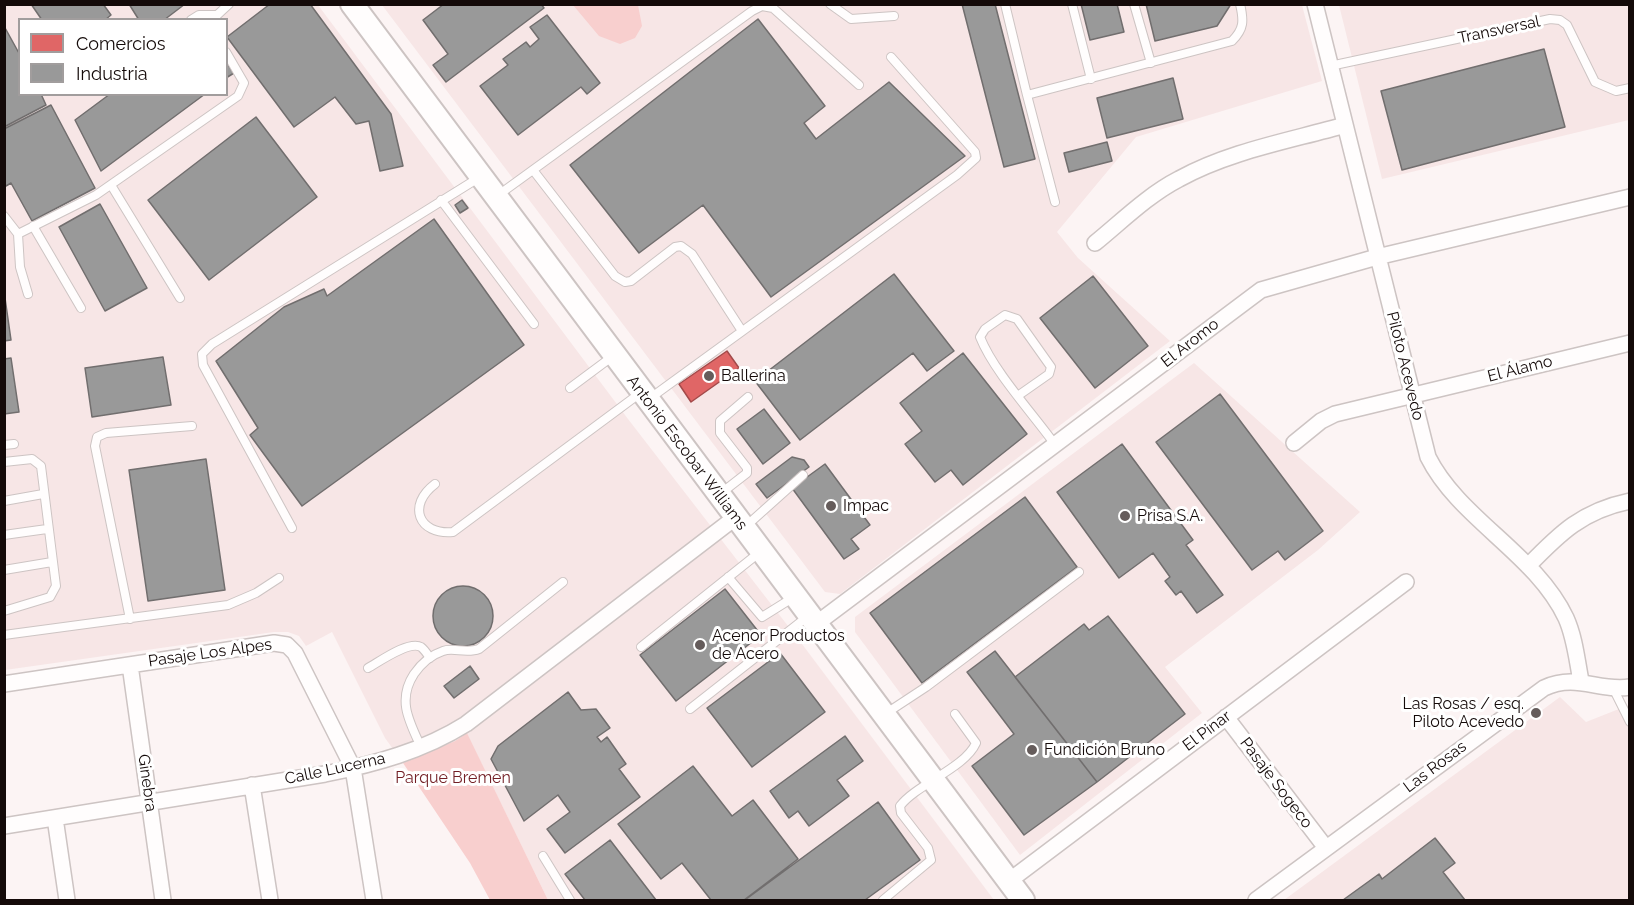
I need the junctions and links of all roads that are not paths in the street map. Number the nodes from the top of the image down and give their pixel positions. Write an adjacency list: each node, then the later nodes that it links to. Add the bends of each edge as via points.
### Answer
1 (229, 4): 10 (lane)
2 (830, 4): 9 (lane, via 851,19)
3 (1005, 4): 19 (lane)
4 (1072, 4): 16 (lane)
5 (1134, 4): 14 (lane)
6 (1240, 4): 14 (lane, via 1245,21 1232,41)
7 (1315, 4): 15 (street, Piloto Acevedo)
8 (362, 14): 22 (street, Antonio Escobar Williams)
9 (894, 16)
10 (215, 17): 11 (lane)
11 (194, 18)
12 (228, 55): 23 (lane, via 244,83 238,96)
13 (891, 57): 37 (lane, via 975,152 976,158 957,176)
14 (1151, 63): 16 (lane)
15 (1330, 66): 18 (lane, Transversal, via 1550,19 1567,25 1595,82 1616,91); 20 (street, Piloto Acevedo)
16 (1091, 79): 19 (lane)
17 (859, 86): 21 (lane, via 773,8 762,6)
18 (1629, 88)
19 (1027, 95): 27 (lane)
20 (1345, 125): 31 (street, via 1217,161 1178,179); 32 (street, Piloto Acevedo)
21 (534, 170): 24 (lane); 37 (lane, via 615,276 625,282 631,280 681,246 692,254)
22 (481, 177): 24 (street, Antonio Escobar Williams); 26 (lane)
23 (111, 185): 29 (lane); 34 (lane)
24 (496, 197): 39 (street, Antonio Escobar Williams)
25 (1629, 197): 32 (street, El Aromo)
26 (441, 200): 36 (lane); 59 (lane, via 202,354 203,365)
27 (1055, 202)
28 (4, 216): 30 (lane)
29 (33, 226): 30 (lane); 35 (lane)
30 (18, 234): 33 (lane, via 20,267)
31 (1095, 243)
32 (1377, 257): 42 (street, Piloto Acevedo); 49 (street, El Aromo, via 1253,294)
33 (28, 294)
34 (180, 298)
35 (81, 308)
36 (534, 324)
37 (742, 331): 43 (lane)
38 (1629, 343): 42 (street, El Álamo)
39 (615, 356): 40 (lane); 43 (street, Antonio Escobar Williams)
40 (570, 388)
41 (1019, 395): 41 (lane, via 980,338 985,329 1005,315 1017,319 1051,367 1049,374); 49 (lane)
42 (1411, 395): 46 (street, El Álamo, via 1335,414); 63 (street, Piloto Acevedo, via 1428,456 1438,473)
43 (645, 396): 52 (lane, via 453,531 440,533 428,528 420,517 419,504 424,492); 54 (street, Antonio Escobar Williams)
44 (748, 397): 54 (lane, via 720,421 720,433 747,472)
45 (192, 426): 72 (lane, via 97,437 95,446)
46 (1294, 443)
47 (14, 444): 48 (lane)
48 (4, 445)
49 (1056, 446): 73 (street, El Aromo)
50 (4, 462): 53 (lane, via 37,462 41,466)
51 (803, 475): 57 (lane)
52 (435, 484)
53 (43, 494): 55 (lane); 58 (lane)
54 (719, 495): 57 (street, Antonio Escobar Williams)
55 (4, 501)
56 (1629, 501): 63 (street, via 1597,510 1577,521)
57 (740, 523): 61 (street, Antonio Escobar Williams); 88 (street, Calle Lucerna, via 479,714)
58 (47, 528): 60 (lane); 62 (lane)
59 (292, 528)
60 (4, 535)
61 (761, 551): 66 (lane); 70 (street, Antonio Escobar Williams)
62 (52, 562): 64 (lane); 71 (lane, via 56,586 53,595)
63 (1527, 566): 79 (street, Piloto Acevedo, via 1566,618)
64 (4, 570)
65 (1079, 572): 85 (lane)
66 (728, 577): 70 (lane, via 762,617); 75 (lane)
67 (279, 579): 72 (lane, via 228,605)
68 (563, 582): 76 (lane, via 479,649 468,653 444,650)
69 (1406, 582): 86 (street, El Pinar)
70 (795, 596): 73 (street, Antonio Escobar Williams)
71 (4, 611)
72 (130, 619): 74 (lane)
73 (812, 620): 83 (lane); 85 (street, Antonio Escobar Williams)
74 (4, 635)
75 (641, 647)
76 (430, 658): 78 (lane, via 414,645); 88 (lane, via 421,664 404,696)
77 (130, 665): 80 (street, Pasaje Los Alpes); 89 (street, Pasaje Los Alpes, via 274,643 287,645 295,653); 92 (street, Ginebra)
78 (368, 668)
79 (1581, 681): 82 (street, Las Rosas); 95 (street, Las Rosas, via 1560,681 1535,694)
80 (4, 684)
81 (1629, 687): 82 (street, Las Rosas)
82 (1612, 688): 87 (lane)
83 (690, 709)
84 (955, 714): 90 (lane, via 976,743)
85 (884, 715): 90 (street, Antonio Escobar Williams)
86 (1226, 717): 95 (street, Pasaje Sogeco); 97 (street, El Pinar)
87 (1629, 722)
88 (421, 747): 89 (street, Calle Lucerna)
89 (353, 768): 91 (street, Calle Lucerna); 101 (street, Pasaje Los Alpes)
90 (933, 781): 97 (street, Antonio Escobar Williams); 103 (lane, via 900,806 901,813 928,848 931,860)
91 (252, 785): 92 (street, Calle Lucerna); 100 (street)
92 (149, 802): 93 (street, Calle Lucerna); 99 (street, Ginebra)
93 (55, 818): 94 (street, Calle Lucerna); 98 (street)
94 (4, 826)
95 (1326, 848): 104 (street, Las Rosas)
96 (543, 856): 102 (lane)
97 (1018, 895)
98 (68, 900)
99 (163, 900)
100 (270, 900)
101 (374, 900)
102 (570, 900)
103 (883, 900)
104 (1256, 900)

